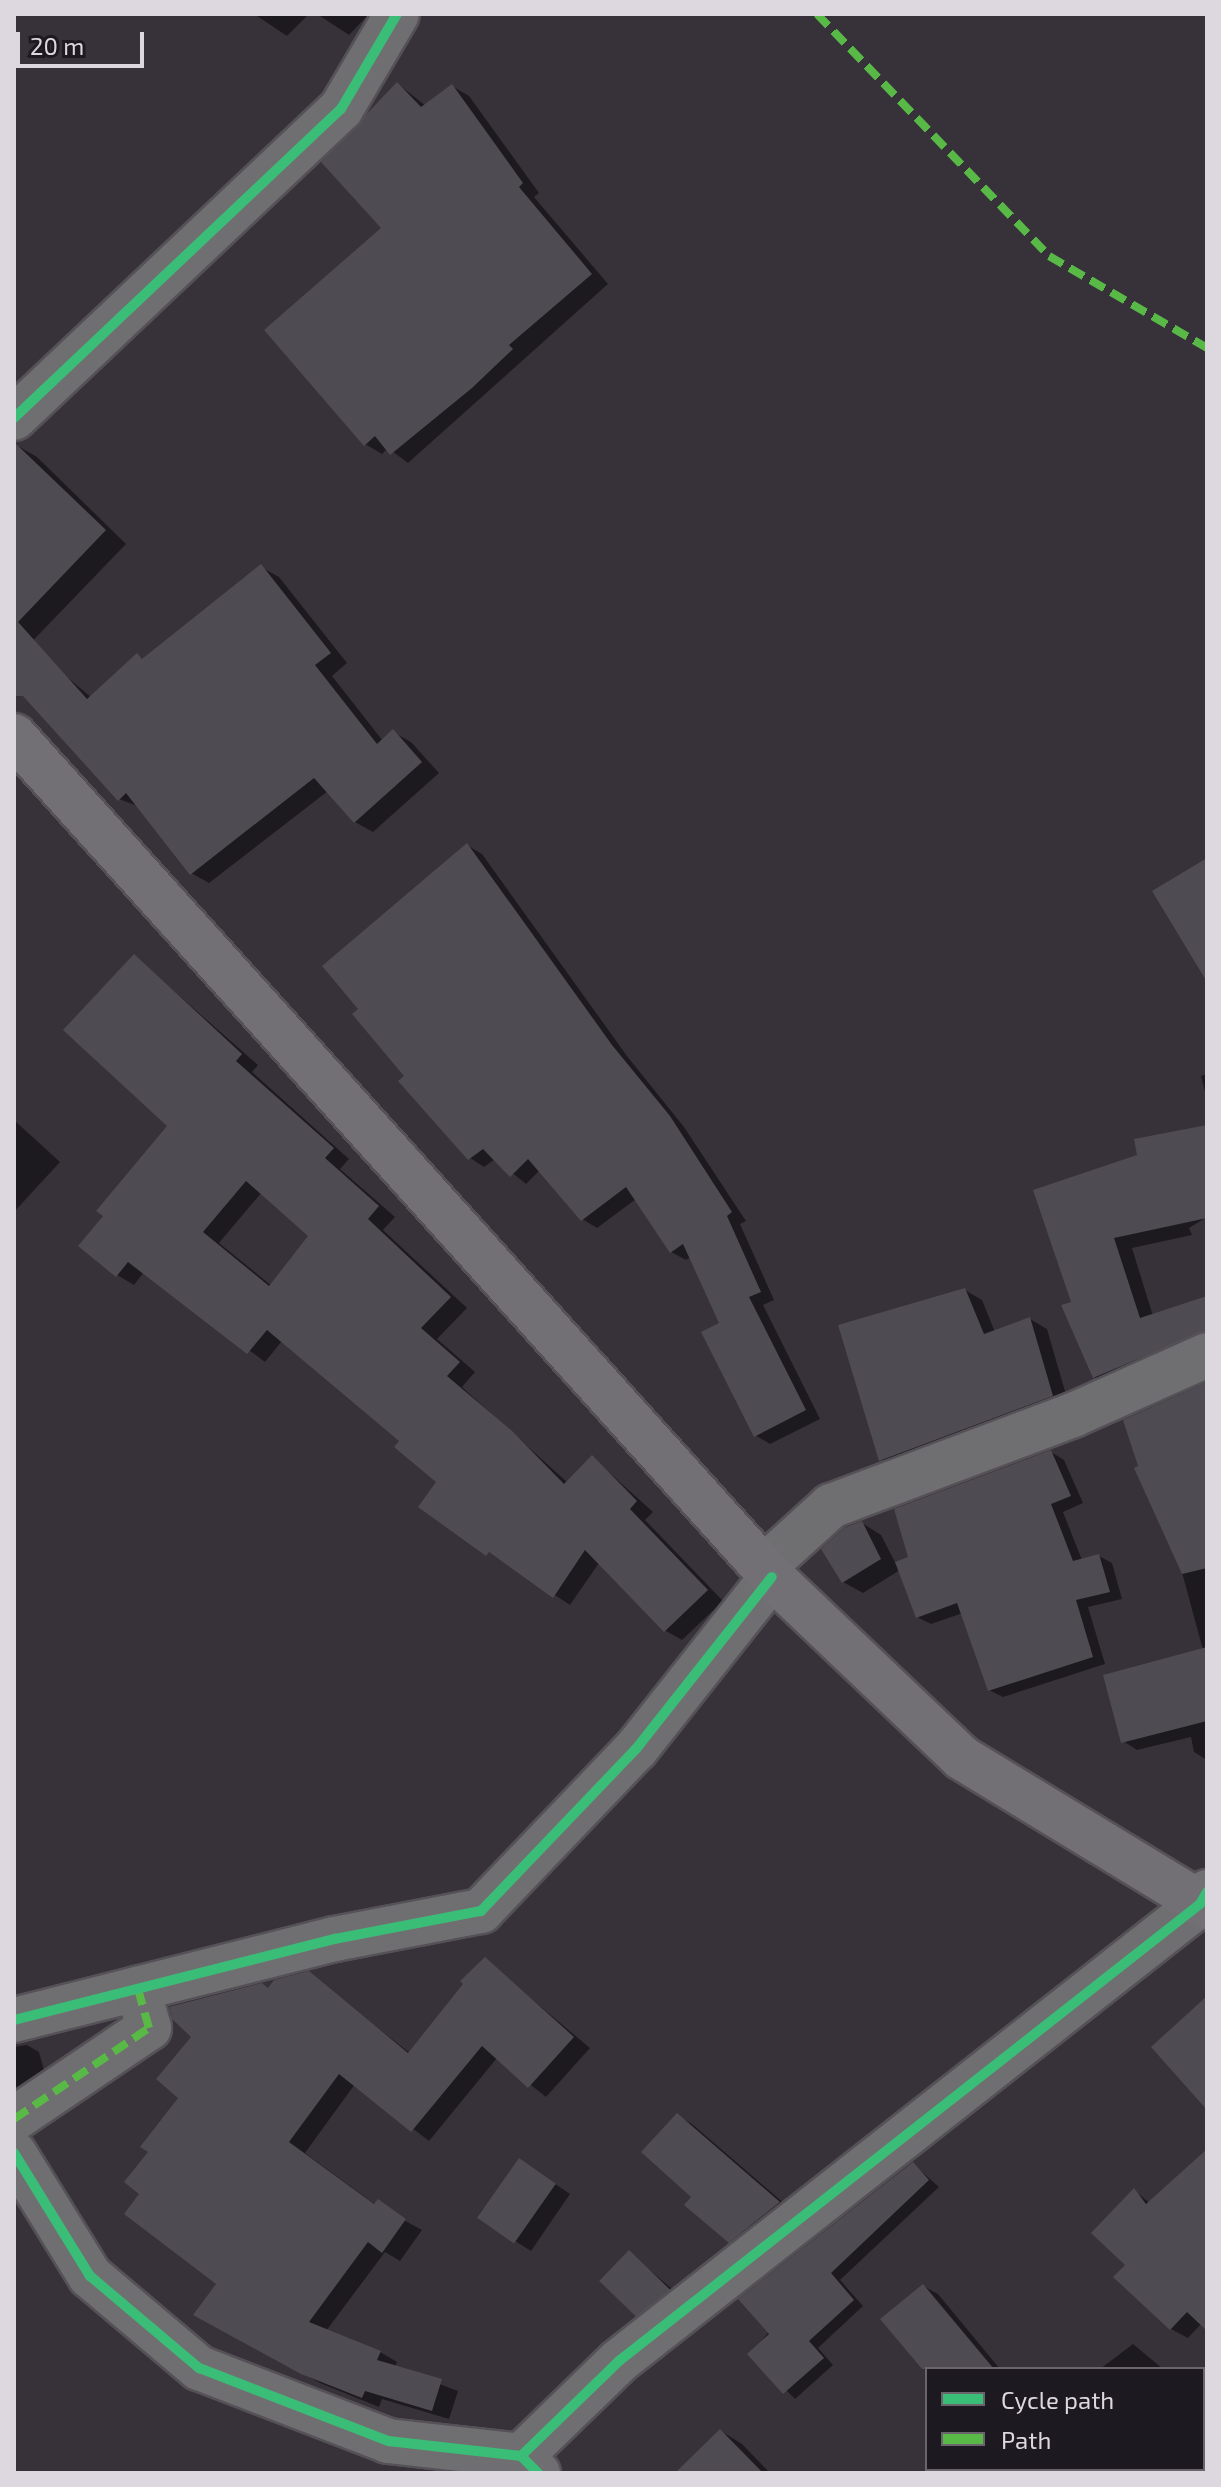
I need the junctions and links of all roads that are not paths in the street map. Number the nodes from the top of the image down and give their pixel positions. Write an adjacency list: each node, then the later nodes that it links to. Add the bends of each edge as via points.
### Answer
1 (397, 14): 2 (street, via 341,109)
2 (14, 418)
3 (14, 736): 5 (main road)
4 (1207, 1355): 5 (street, via 1073,1415 831,1506)
5 (768, 1572): 6 (main road, via 962,1758); 7 (street, via 636,1749 481,1911 335,1939)
6 (1205, 1901): 11 (street, via 619,2361)
7 (138, 1989): 8 (street); 9 (street, via 149,2028)
8 (14, 2020)
9 (14, 2119)
10 (14, 2153): 11 (street, via 90,2276 199,2368 388,2441)
11 (530, 2465)

